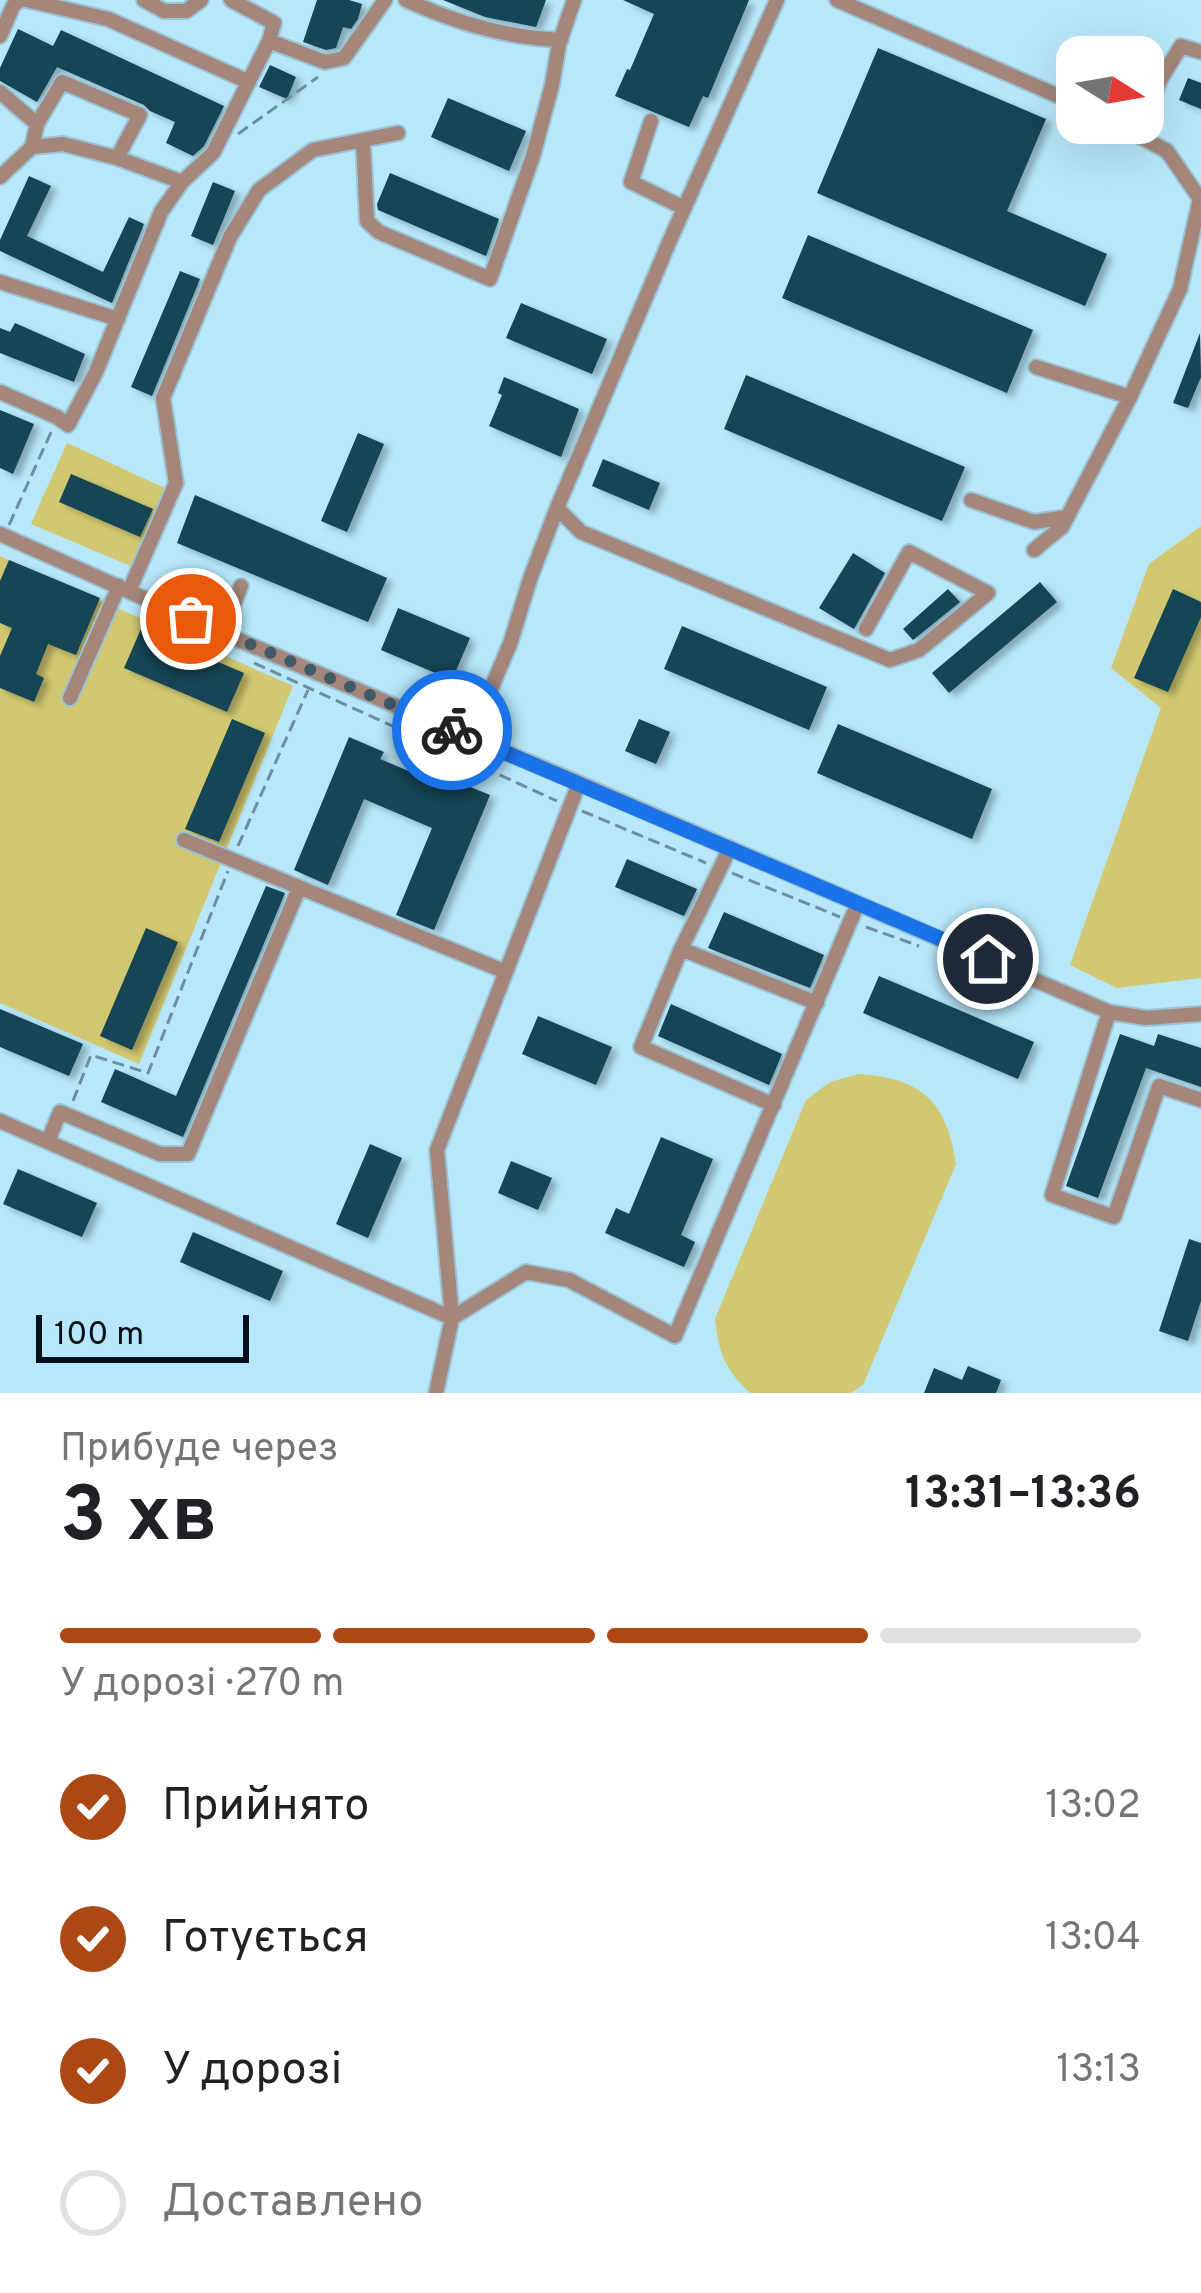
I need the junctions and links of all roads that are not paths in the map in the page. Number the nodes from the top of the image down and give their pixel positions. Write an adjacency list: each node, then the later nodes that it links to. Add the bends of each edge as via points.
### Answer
1 (23, 0): 10 (street); 15 (street, via 109,19)
2 (144, 0): 3 (street, via 164,11 186,11)
3 (201, 0)
4 (231, 0): 12 (street, via 274,23)
5 (385, 0): 12 (street, via 344,58 325,62)
6 (406, 0): 11 (street, via 529,39)
7 (574, 0): 11 (street)
8 (777, 0): 27 (street)
9 (837, 0): 17 (street)
10 (0, 36)
11 (561, 40): 21 (street, via 533,156 490,279 367,221)
12 (269, 41): 15 (street)
13 (1201, 52): 14 (street, via 1180,46)
14 (1164, 73)
15 (250, 82): 26 (street, via 213,153)
16 (0, 92): 19 (street)
17 (1056, 95)
18 (651, 121): 27 (street, via 631,182)
19 (37, 124): 23 (street); 24 (street, via 62,82 140,115)
20 (398, 133): 21 (street)
21 (363, 140): 39 (street, via 313,150 260,190 230,237 163,398 176,483)
22 (1155, 144): 32 (street, via 1200,199 1180,289)
23 (32, 147): 24 (street, via 63,144); 25 (street)
24 (117, 158): 26 (street)
25 (0, 177)
26 (182, 182): 29 (street, via 161,212)
27 (684, 208): 34 (street)
28 (0, 282): 29 (street)
29 (118, 320): 31 (street, via 68,425)
30 (1036, 367): 32 (street)
31 (0, 392)
32 (1130, 397): 35 (street)
33 (971, 500): 35 (street, via 1034,522)
34 (557, 508): 40 (street, via 581,532 890,660 919,650 988,592 909,552); 43 (street)
35 (1067, 517): 37 (street)
36 (2, 534): 39 (street)
37 (1034, 550)
38 (241, 586): 41 (street)
39 (124, 588): 41 (street); 42 (street)
40 (866, 629)
41 (222, 633): 43 (street)
42 (70, 698)
43 (470, 738): 44 (street)
44 (579, 783): 46 (street); 50 (street)
45 (184, 840): 47 (street)
46 (730, 848): 48 (street); 49 (street)
47 (299, 888): 50 (street); 57 (street, via 188,1154 160,1154 60,1112)
48 (858, 903): 51 (street); 52 (street)
49 (681, 950): 51 (street); 55 (street, via 641,1047)
50 (506, 972): 58 (street, via 436,1150)
51 (817, 1004): 55 (street)
52 (1109, 1012): 53 (street); 54 (street, via 1052,1196 1114,1217 1159,1086)
53 (1196, 1016)
54 (1201, 1100)
55 (774, 1105): 58 (street, via 675,1336 569,1280 526,1272)
56 (0, 1121): 57 (street)
57 (47, 1141): 58 (street)
58 (452, 1318): 59 (street)
59 (436, 1393)

